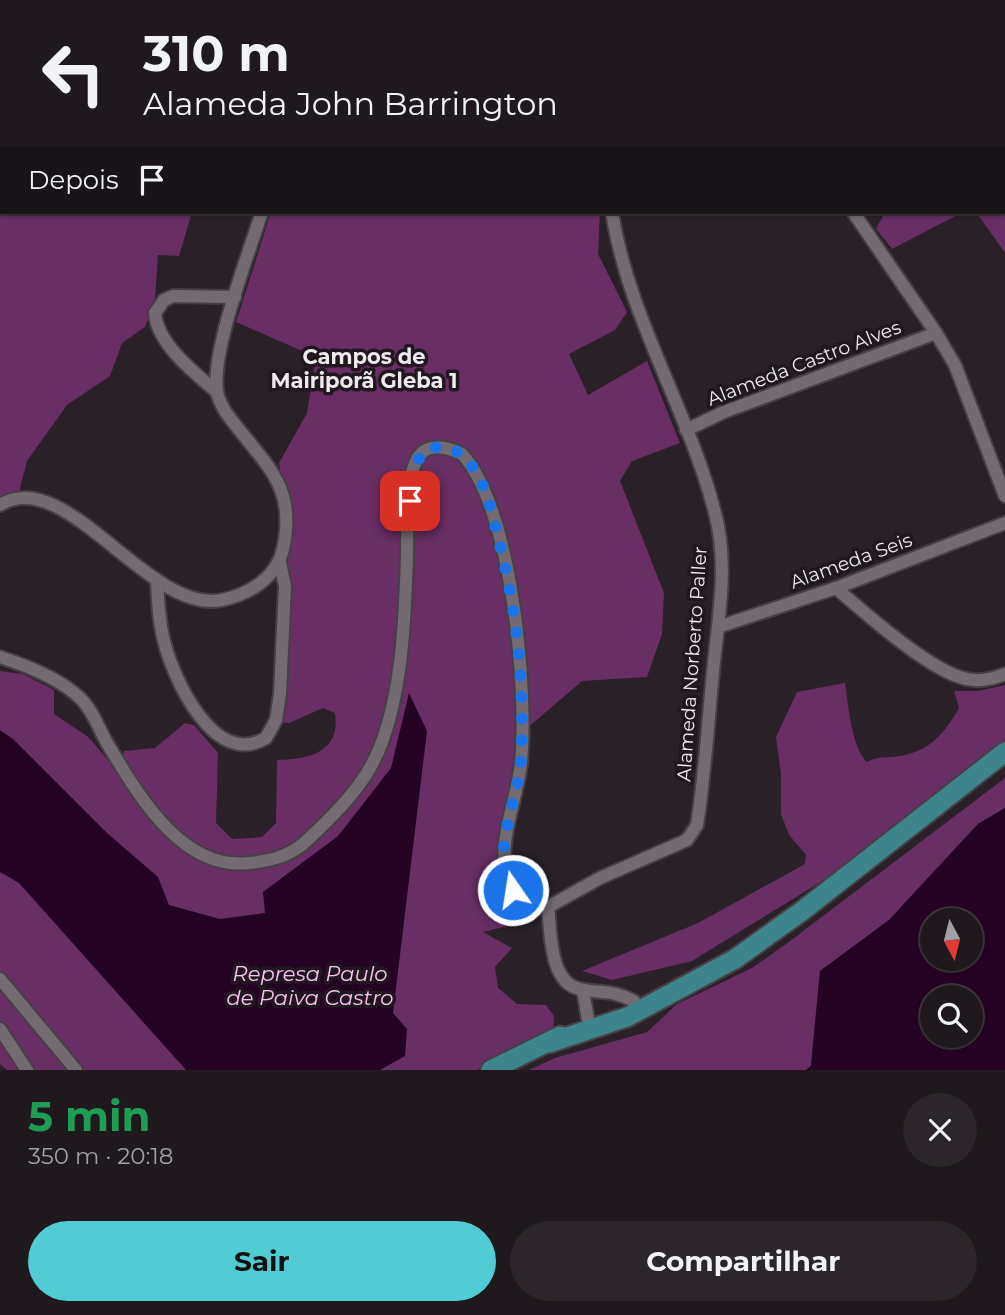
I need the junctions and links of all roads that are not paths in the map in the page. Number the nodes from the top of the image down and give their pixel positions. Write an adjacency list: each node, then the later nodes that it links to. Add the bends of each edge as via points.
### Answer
1 (261, 214): 4 (street)
2 (612, 214): 7 (street, Alameda Norberto Paller, via 618,245)
3 (854, 214): 5 (street)
4 (235, 297): 6 (street, via 217,372); 6 (street, via 173,296 155,313 158,328 174,349)
5 (936, 333): 7 (street, Alameda Castro Alves); 8 (street, via 965,388)
6 (217, 392): 11 (street, via 225,412 276,476 286,498 288,526)
7 (686, 430): 14 (street, Alameda Norberto Paller, via 715,511 722,550)
8 (1005, 496)
9 (0, 505): 12 (street, via 29,499 51,505 77,518)
10 (1000, 526): 13 (street, Alameda Seis)
11 (280, 563): 12 (street, via 245,593 214,602 185,597); 12 (street, via 285,586 279,710 266,738 247,746 220,738 190,698 164,644)
12 (157, 582)
13 (836, 588): 14 (street, Alameda Seis); 16 (street, via 954,676 983,680)
14 (718, 627): 18 (street, Alameda Norberto Paller, via 697,825 687,840 600,878)
15 (0, 657): 18 (street, via 81,698 148,803 193,850 225,863 242,864 289,853 344,802 379,751 390,717 398,662 417,460 437,446 462,454 486,490 520,641 521,749 504,846 509,885 528,903)
16 (1005, 674)
17 (1005, 752): 20 (main road, via 802,911 736,959)
18 (548, 907): 21 (street, via 561,975 567,984)
19 (0, 979): 27 (street)
20 (690, 982): 22 (main road); 25 (main road, via 627,1017)
21 (583, 990): 22 (street, via 613,991); 23 (street)
22 (634, 1001): 23 (main road)
23 (588, 1020): 25 (main road)
24 (0, 1029): 26 (street)
25 (549, 1043): 28 (main road)
26 (27, 1070)
27 (76, 1070)
28 (491, 1070)

